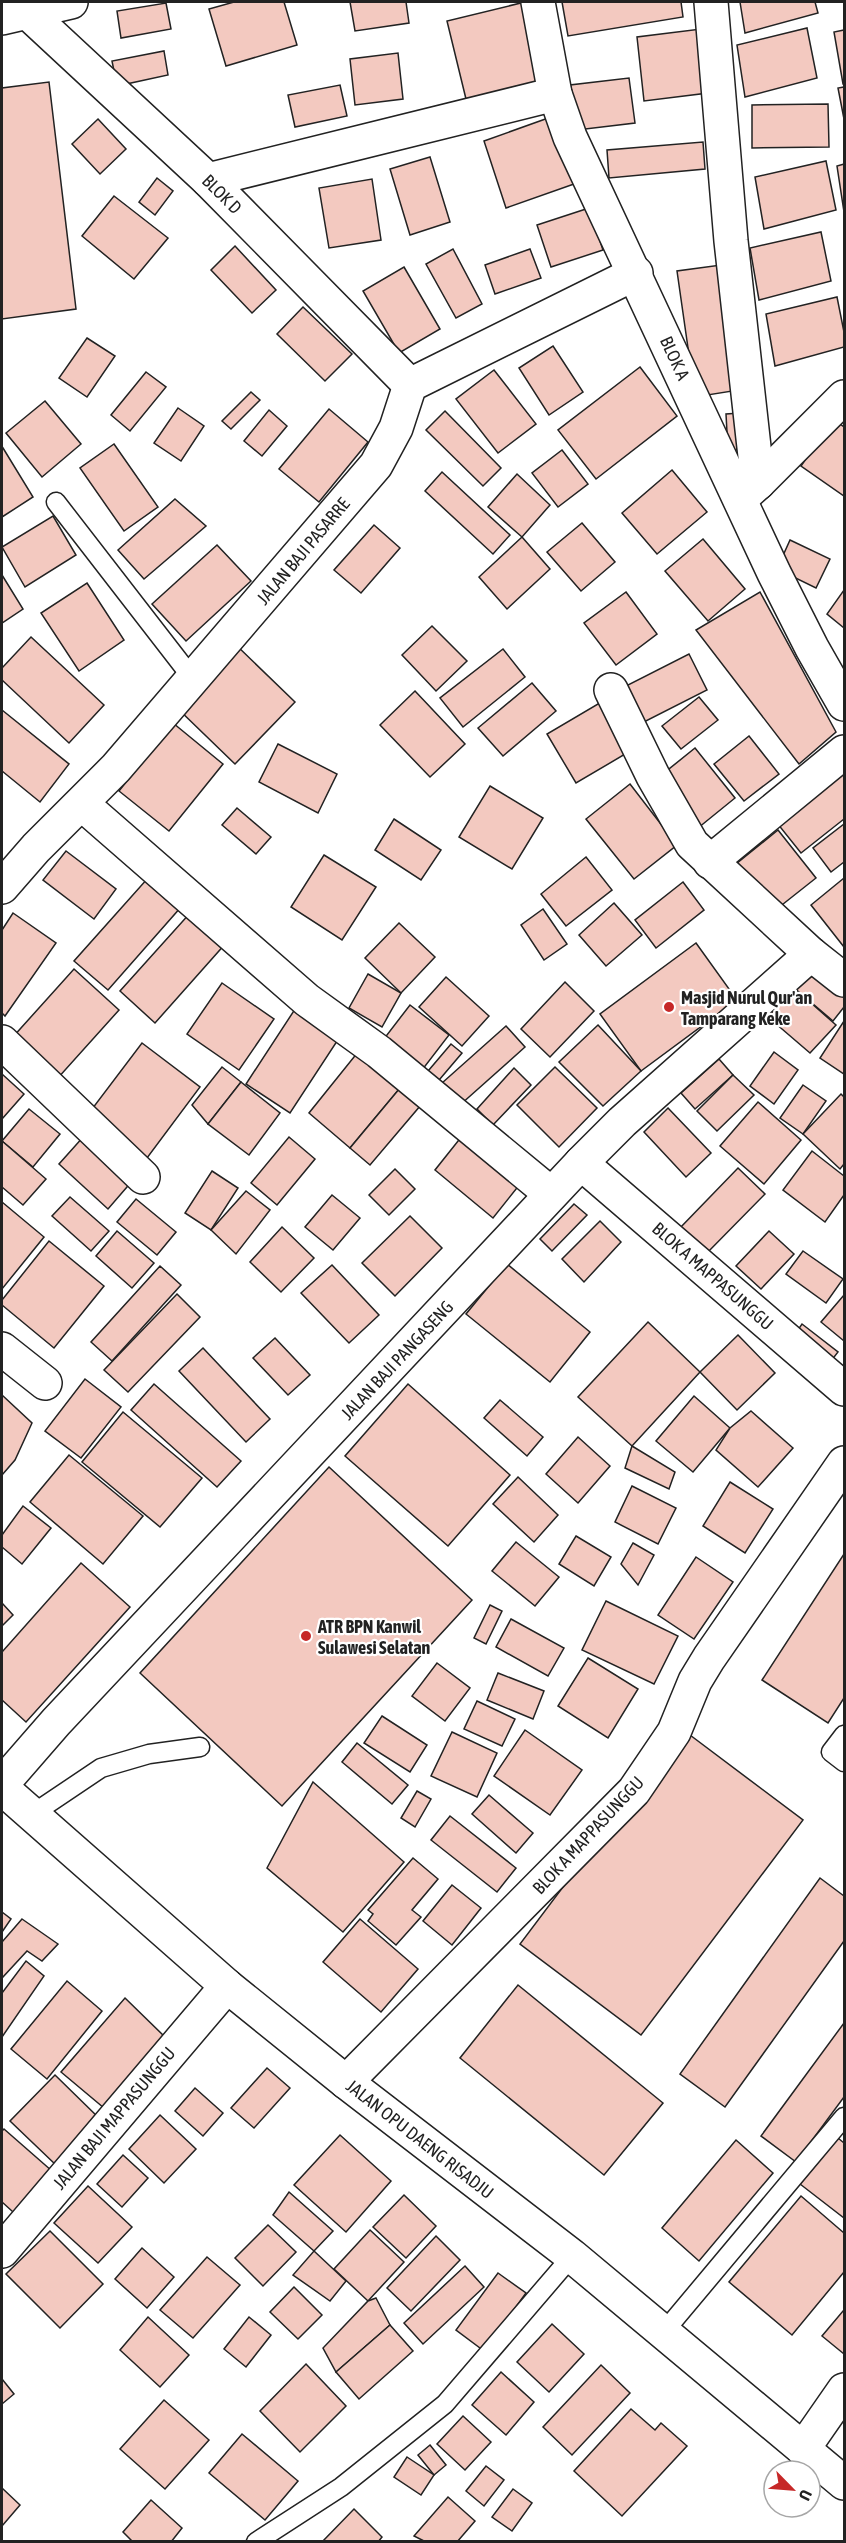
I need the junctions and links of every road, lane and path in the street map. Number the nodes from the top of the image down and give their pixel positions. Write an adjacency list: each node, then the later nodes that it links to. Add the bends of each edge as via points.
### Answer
1 (71, 2): 4 (street)
2 (538, 2): 5 (street, BLOK A)
3 (711, 2): 10 (street)
4 (14, 15): 6 (street, BLOK D)
5 (555, 94): 6 (street); 7 (street, BLOK A, via 570,137)
6 (208, 180): 8 (street, BLOK D)
7 (636, 273): 8 (street); 10 (street, BLOK A)
8 (410, 385): 12 (street, JALAN BAJI PASARRE, via 396,428 376,465)
9 (844, 397): 10 (street)
10 (749, 491): 14 (street, BLOK A, via 801,626)
11 (56, 502): 12 (lane)
12 (193, 679): 16 (street, JALAN BAJI PASARRE)
13 (611, 690): 17 (street, via 692,844)
14 (844, 704)
15 (844, 752): 17 (street)
16 (81, 804): 18 (street, JALAN BAJI PASARRE); 24 (street, via 307,1000 379,1052)
17 (710, 862): 19 (street)
18 (2, 887)
19 (811, 954): 20 (street); 22 (street, JALAN BAJI PANGASENG)
20 (844, 980)
21 (2, 1042): 23 (street)
22 (581, 1163): 24 (street, JALAN BAJI PANGASENG); 27 (street, BLOK A MAPPASUNGGU)
23 (143, 1177)
24 (551, 1194): 32 (street, JALAN BAJI PANGASENG, via 56,1722)
25 (2, 1348): 26 (street)
26 (45, 1383)
27 (844, 1389)
28 (844, 1463): 35 (street, BLOK A MAPPASUNGGU, via 709,1658 674,1732 634,1791)
29 (844, 1735): 31 (lane, via 831,1752)
30 (200, 1747): 33 (lane, via 149,1754 101,1768)
31 (844, 1762)
32 (2, 1786): 33 (street, JALAN OPU DAENG RISADJU)
33 (31, 1815): 34 (street, JALAN OPU DAENG RISADJU)
34 (227, 1986): 35 (street, JALAN OPU DAENG RISADJU); 37 (street, JALAN BAJI MAPPASUNGGU)
35 (346, 2082): 38 (street, JALAN OPU DAENG RISADJU)
36 (844, 2117): 39 (lane)
37 (2, 2251)
38 (572, 2256): 39 (street, JALAN OPU DAENG RISADJU); 43 (lane, via 445,2404 340,2487)
39 (663, 2333): 41 (street, JALAN OPU DAENG RISADJU)
40 (844, 2390): 41 (street)
41 (804, 2449): 42 (street, JALAN OPU DAENG RISADJU)
42 (844, 2482)
43 (256, 2541)

